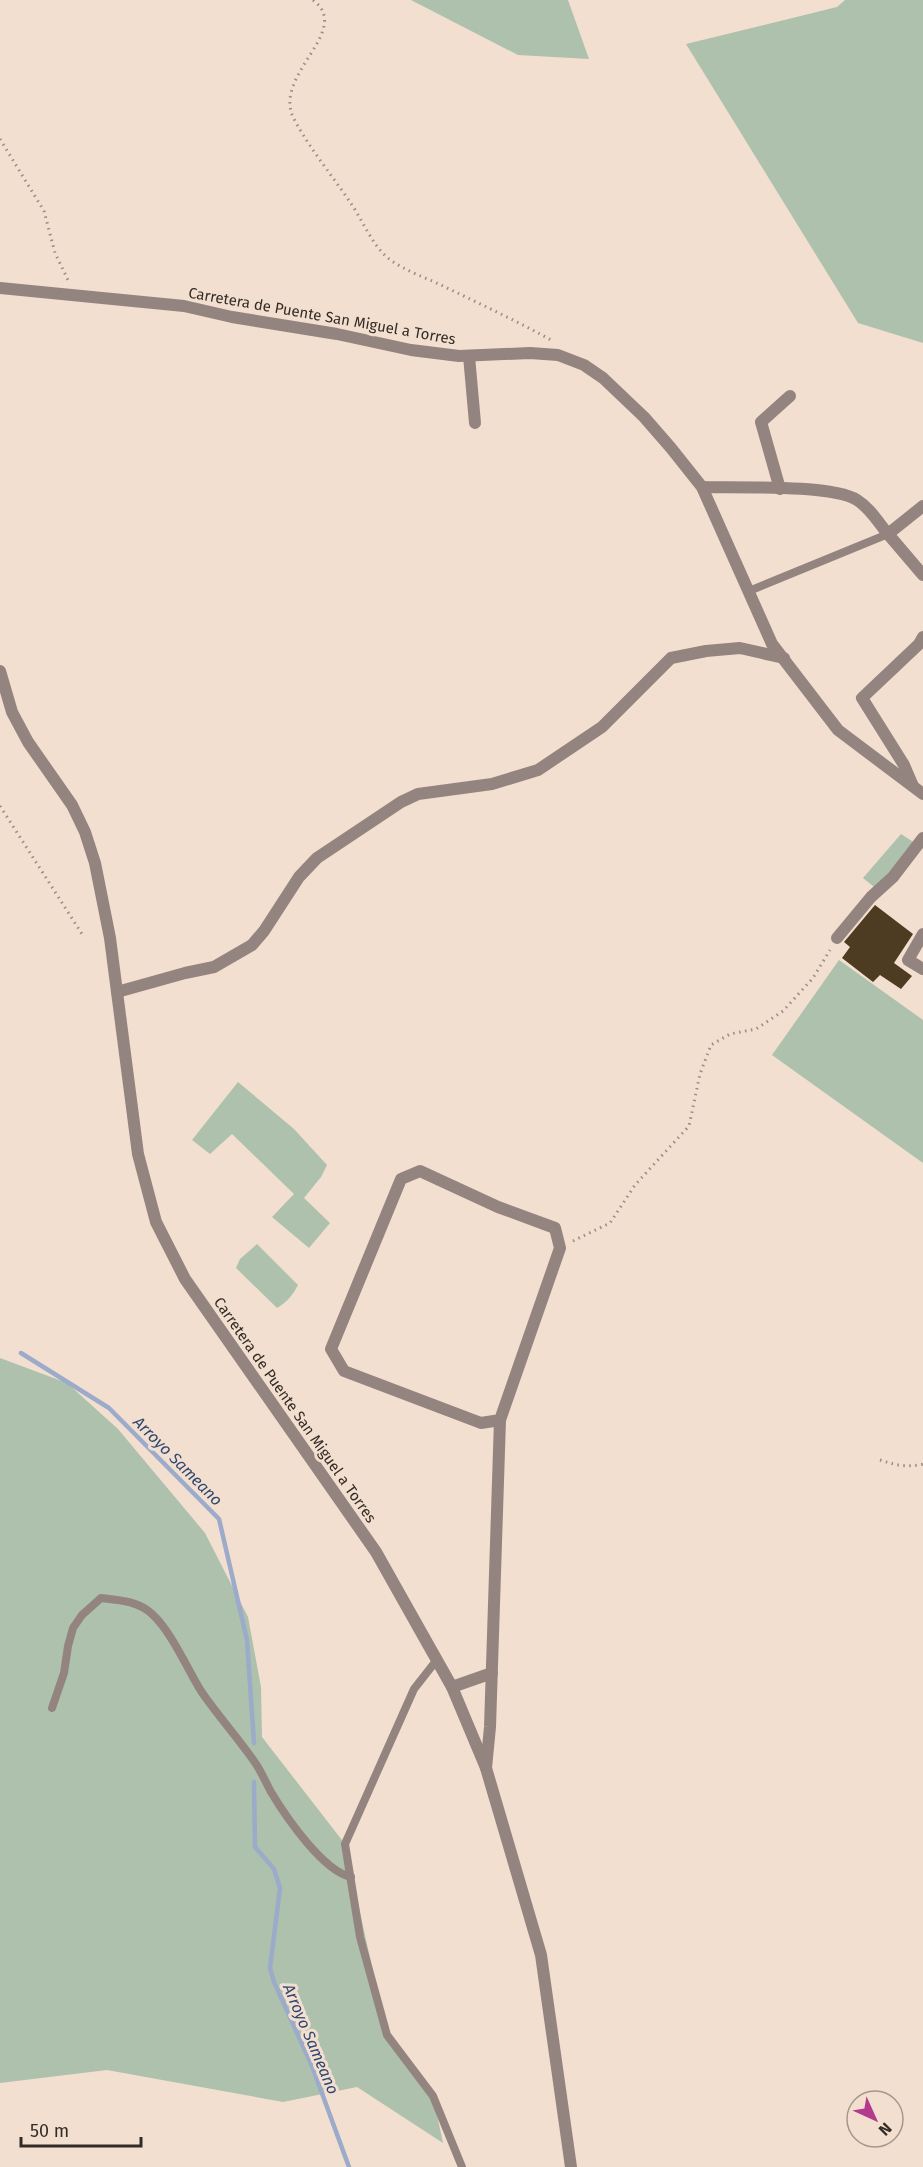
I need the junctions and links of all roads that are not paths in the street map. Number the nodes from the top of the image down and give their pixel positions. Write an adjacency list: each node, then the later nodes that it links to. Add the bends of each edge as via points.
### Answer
1 (0, 288): 2 (street, Carretera de Puente San Miguel a Torres, via 184,306 411,350)
2 (469, 356): 4 (street); 5 (street, Carretera de Puente San Miguel a Torres, via 530,353 558,356 584,365 644,417)
3 (790, 396): 6 (street, via 761,422)
4 (475, 423)
5 (702, 487): 6 (street); 10 (street, Carretera de Puente San Miguel a Torres)
6 (780, 489): 8 (street, via 819,489 855,499)
7 (923, 506): 8 (street)
8 (888, 534): 9 (street); 10 (lane)
9 (923, 575)
10 (748, 591): 12 (street, Carretera de Puente San Miguel a Torres, via 772,644)
11 (923, 637): 14 (street, via 862,698)
12 (784, 658): 14 (street, Carretera de Puente San Miguel a Torres, via 838,730); 19 (street, via 740,648 671,658 602,727 538,770 492,784 418,794 317,858 299,877 252,945 214,967)
13 (0, 671): 19 (street, Carretera de Puente San Miguel a Torres, via 12,712 85,832 110,938)
14 (920, 792)
15 (923, 838): 17 (street)
16 (923, 934): 18 (street, via 908,960)
17 (837, 938)
18 (923, 969)
19 (117, 992): 21 (street, Carretera de Puente San Miguel a Torres, via 138,1154 156,1222 185,1279 376,1552)
20 (500, 1420): 20 (street, via 560,1248 555,1228 420,1171 401,1179 331,1348 344,1371 480,1423); 22 (street)
21 (436, 1661): 23 (street, Carretera de Puente San Miguel a Torres); 26 (lane, via 414,1689 345,1844)
22 (492, 1673): 23 (street); 25 (street)
23 (452, 1687): 25 (street, Carretera de Puente San Miguel a Torres)
24 (52, 1707): 26 (lane, via 73,1628 82,1615 101,1598 141,1606 165,1630 202,1693 257,1766 297,1829 341,1875)
25 (486, 1768): 28 (street, Carretera de Puente San Miguel a Torres, via 541,1955)
26 (351, 1877): 27 (lane, via 360,1937 387,2035 433,2096)
27 (462, 2167)
28 (571, 2167)

